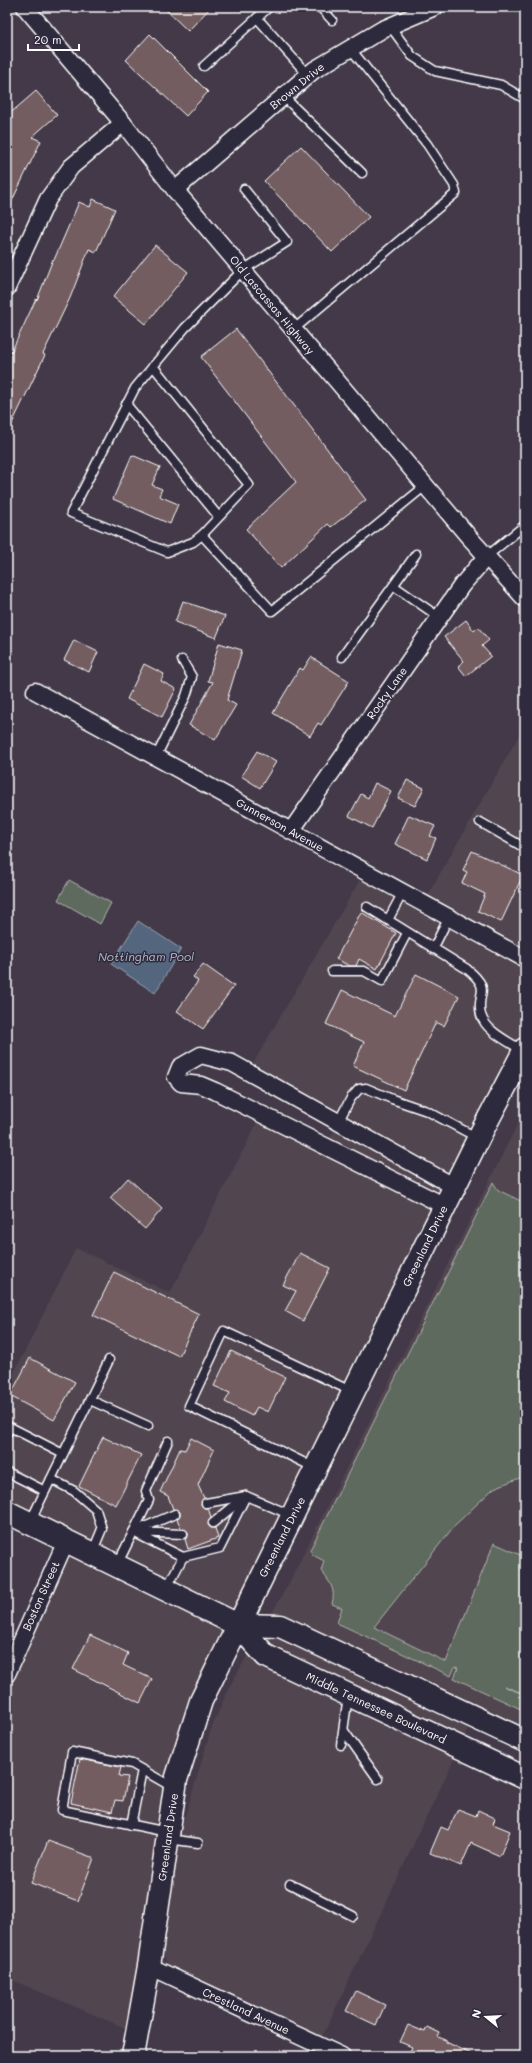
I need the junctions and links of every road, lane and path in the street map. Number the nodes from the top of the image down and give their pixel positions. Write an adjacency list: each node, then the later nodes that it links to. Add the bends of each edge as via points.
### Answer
1 (269, 7): 5 (lane)
2 (320, 7): 6 (lane)
3 (435, 7): 7 (street, Brown Drive)
4 (27, 8): 13 (street, Old Lascassas Highway)
5 (257, 18): 9 (lane); 10 (lane)
6 (332, 20)
7 (390, 26): 8 (street, Brown Drive); 12 (lane, via 412,56 435,71 501,85)
8 (350, 48): 10 (street, Brown Drive); 19 (lane, via 427,144 456,192)
9 (204, 66)
10 (308, 75): 11 (street, Brown Drive)
11 (283, 96): 14 (lane); 16 (street, Brown Drive)
12 (525, 99)
13 (124, 123): 16 (street, Old Lascassas Highway); 18 (street, via 71,167 48,199)
14 (362, 173)
15 (244, 189): 17 (lane, via 287,242)
16 (175, 190): 17 (street, Old Lascassas Highway)
17 (242, 270): 19 (street, Old Lascassas Highway); 20 (lane, via 185,328)
18 (7, 288)
19 (293, 330): 22 (street, Old Lascassas Highway)
20 (153, 366): 21 (lane); 23 (lane, via 250,485)
21 (126, 404): 23 (lane); 25 (lane, via 71,513 167,552 193,542)
22 (425, 486): 25 (lane, via 272,611); 27 (street, Old Lascassas Highway)
23 (218, 516): 25 (lane)
24 (525, 525): 27 (lane)
25 (202, 535)
26 (416, 554): 28 (lane)
27 (486, 557): 29 (street, Old Lascassas Highway); 30 (street, Rocky Lane, via 462,585)
28 (394, 586): 30 (lane); 31 (lane)
29 (525, 599)
30 (440, 617): 36 (street, Rocky Lane)
31 (342, 657)
32 (182, 660): 34 (lane, via 192,677 186,696)
33 (35, 691): 34 (street, Gunnerson Avenue)
34 (156, 757): 36 (street, Gunnerson Avenue)
35 (480, 822): 37 (lane)
36 (291, 831): 38 (street, Gunnerson Avenue)
37 (525, 848)
38 (403, 892): 40 (street, Gunnerson Avenue); 41 (lane)
39 (367, 907): 41 (lane)
40 (449, 917): 43 (lane); 44 (street, Gunnerson Avenue)
41 (388, 920): 42 (lane)
42 (408, 933): 43 (lane); 45 (lane, via 382,980 364,971)
43 (433, 949): 46 (lane, via 467,969 482,983 481,1016 489,1028)
44 (525, 959)
45 (332, 971)
46 (524, 1050): 48 (street, Greenland Drive, via 514,1080)
47 (338, 1122): 48 (lane, via 359,1088 366,1088 427,1111); 49 (street); 50 (street, via 232,1063 201,1055 180,1067 176,1076 181,1083 201,1085 215,1091)
48 (478, 1138): 49 (street, Greenland Drive)
49 (455, 1186): 50 (street, Greenland Drive)
50 (445, 1206): 52 (street, Greenland Drive)
51 (109, 1360): 53 (lane)
52 (354, 1392): 58 (street, Greenland Drive); 58 (lane, via 224,1331 189,1406)
53 (90, 1400): 54 (lane); 57 (lane)
54 (148, 1426)
55 (7, 1433): 57 (lane, via 10,1427)
56 (168, 1441): 69 (lane, via 146,1491 149,1500)
57 (63, 1454): 60 (lane)
58 (316, 1468): 66 (street, Greenland Drive)
59 (7, 1472): 61 (lane)
60 (51, 1479): 61 (lane); 72 (lane, via 74,1491 96,1510 102,1529)
61 (45, 1491): 67 (lane)
62 (246, 1496): 63 (lane); 66 (lane); 68 (lane); 73 (lane, via 220,1548)
63 (206, 1503)
64 (7, 1512): 67 (street, Middle Tennessee Boulevard)
65 (175, 1514): 69 (lane)
66 (293, 1516): 76 (street, Greenland Drive)
67 (29, 1523): 71 (street, Middle Tennessee Boulevard)
68 (213, 1523)
69 (133, 1532): 70 (lane); 73 (lane); 74 (lane)
70 (183, 1534)
71 (66, 1541): 72 (street, Middle Tennessee Boulevard); 77 (street, Boston Street)
72 (92, 1554): 74 (street, Middle Tennessee Boulevard)
73 (183, 1557): 75 (lane)
74 (116, 1566): 75 (street, Middle Tennessee Boulevard)
75 (165, 1590): 76 (street, Middle Tennessee Boulevard)
76 (238, 1625): 78 (street, Middle Tennessee Boulevard, via 266,1656); 80 (street, Middle Tennessee Boulevard, via 280,1626); 85 (street, Greenland Drive, via 201,1701)
77 (7, 1674)
78 (348, 1695): 79 (lane); 83 (street, Middle Tennessee Boulevard)
79 (344, 1731): 81 (lane); 84 (lane)
80 (525, 1741)
81 (341, 1745)
82 (142, 1770): 85 (lane); 86 (lane); 86 (lane, via 132,1764 72,1752 62,1810)
83 (525, 1778)
84 (378, 1779)
85 (175, 1788): 87 (street, Greenland Drive)
86 (131, 1825): 87 (lane)
87 (168, 1836): 88 (lane); 91 (street, Greenland Drive)
88 (198, 1843)
89 (290, 1884): 90 (lane)
90 (353, 1916)
91 (149, 1966): 92 (street, Greenland Drive); 93 (street, Crestland Avenue)
92 (133, 2056)
93 (342, 2056)

